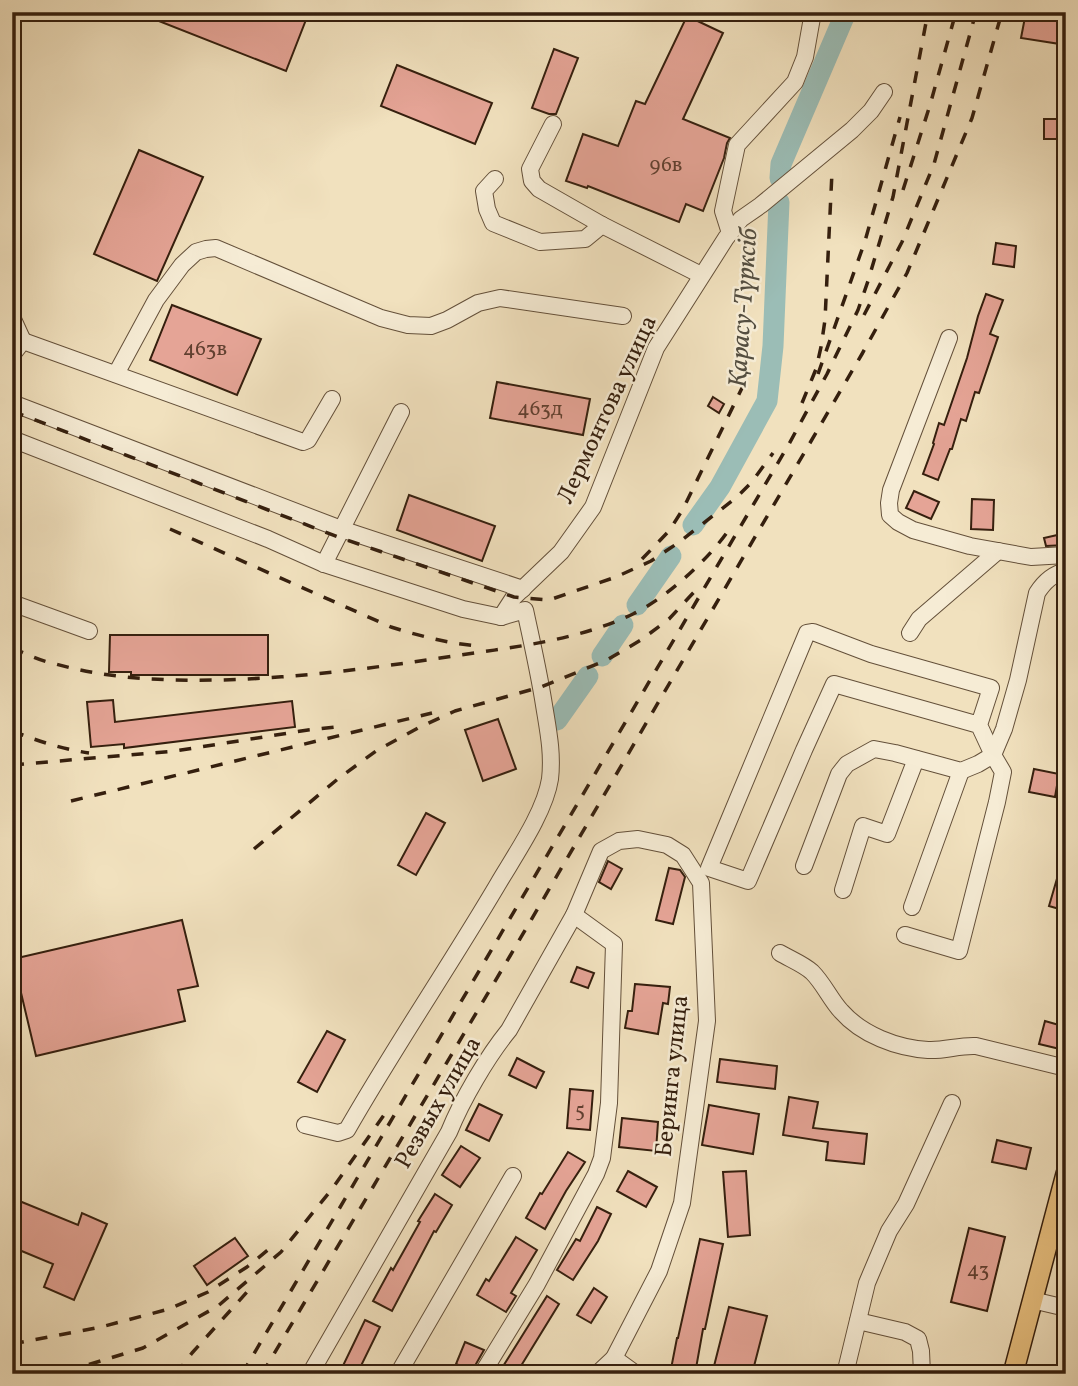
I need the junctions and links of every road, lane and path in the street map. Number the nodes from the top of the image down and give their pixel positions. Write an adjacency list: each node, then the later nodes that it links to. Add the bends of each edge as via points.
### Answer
1 (813, 12): 6 (street, via 795,82 737,145 723,211)
2 (884, 92): 6 (street, Лермонтова улица, via 852,130 741,219)
3 (554, 124): 5 (street, via 530,169 532,181)
4 (495, 179): 5 (street, via 484,191 493,223 540,243 585,239)
5 (602, 225): 7 (street)
6 (730, 233): 7 (street, Лермонтова улица)
7 (701, 275): 23 (street, Лермонтова улица, via 656,348 593,507 561,552)
8 (623, 316): 13 (street, via 500,298 478,303 431,326 408,326 216,248 205,249 189,258 156,300)
9 (12, 317): 11 (street)
10 (949, 338): 19 (street, via 891,490 890,515 913,530)
11 (23, 341): 12 (street); 13 (street)
12 (12, 355)
13 (116, 374): 14 (street, via 303,442)
14 (332, 399)
15 (12, 403): 18 (street)
16 (401, 412): 18 (street)
17 (12, 439): 21 (street)
18 (341, 529): 21 (street); 23 (street)
19 (998, 551): 20 (street, via 1031,557); 27 (street, via 919,619)
20 (1066, 555)
21 (324, 564): 25 (street)
22 (1066, 571): 29 (street, via 1044,582 1037,593 1015,692)
23 (523, 589): 25 (street, Лермонтова улица)
24 (12, 603): 26 (street)
25 (501, 617): 41 (street, via 525,610 551,746 545,798 485,907 347,1130 338,1133)
26 (89, 631)
27 (910, 633)
28 (978, 725): 28 (street, via 991,688 871,654 813,632 807,634 709,867 748,881 834,684); 29 (street)
29 (993, 755): 31 (street); 37 (street, via 1003,772 959,951)
30 (916, 759): 31 (street); 33 (street, via 874,750 847,764); 34 (street, via 887,834 863,826)
31 (961, 771): 35 (street)
32 (601, 851): 36 (street, Резвых улица); 47 (street, Беринга улица, via 619,841 638,839 667,845 683,855 695,873 701,883 707,1021 682,1203 659,1271)
33 (804, 866)
34 (843, 890)
35 (912, 907)
36 (574, 915): 49 (street, Резвых улица); 51 (street, via 614,944 609,1103 602,1158 537,1284)
37 (905, 935)
38 (780, 953): 39 (street, via 810,971 841,1011 871,1034 920,1049 976,1046)
39 (1066, 1068)
40 (952, 1103): 46 (street, via 880,1252)
41 (305, 1125)
42 (1066, 1174): 44 (main road)
43 (513, 1176): 50 (street)
44 (1032, 1300): 45 (street); 56 (main road)
45 (1066, 1308)
46 (858, 1321): 54 (street); 55 (street, via 918,1339)
47 (614, 1358): 52 (street, Беринга улица); 53 (street)
48 (1066, 1367): 57 (street)
49 (310, 1374)
50 (398, 1374)
51 (482, 1374)
52 (597, 1374)
53 (636, 1374)
54 (845, 1374)
55 (922, 1374)
56 (1013, 1374)
57 (1063, 1374)

